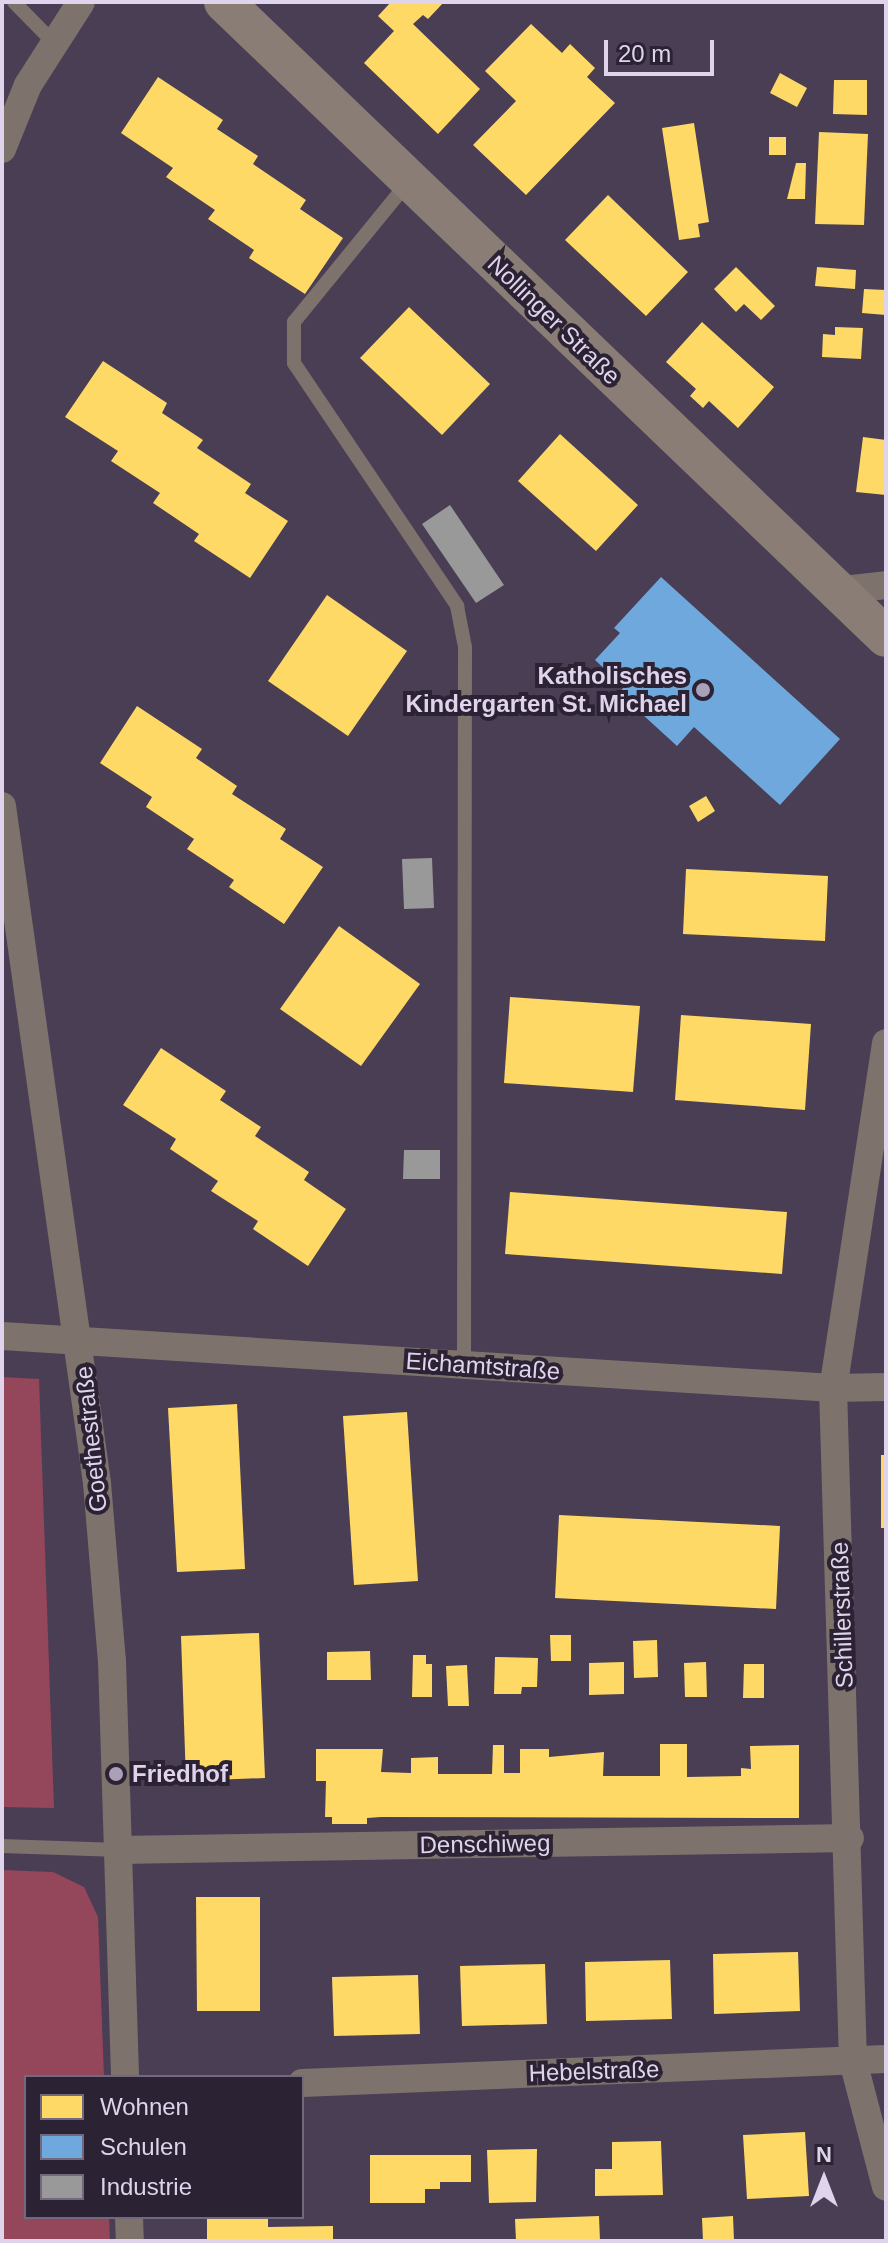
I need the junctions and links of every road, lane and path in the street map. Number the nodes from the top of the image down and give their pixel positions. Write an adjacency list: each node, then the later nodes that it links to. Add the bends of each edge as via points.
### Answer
1 (14, 2): 4 (lane)
2 (81, 2): 4 (street)
3 (224, 2): 6 (main road, Nollinger Straße)
4 (56, 45): 5 (street, via 28,85)
5 (2, 149)
6 (409, 180): 8 (main road, Nollinger Straße); 14 (lane, via 294,322 294,363 457,606 465,647)
7 (886, 585): 8 (street)
8 (835, 591): 9 (main road, Nollinger Straße)
9 (886, 637)
10 (2, 806): 13 (street, Goethestraße)
11 (886, 1043): 16 (street, Schillerstraße)
12 (2, 1336): 13 (street, Eichamtstraße)
13 (81, 1342): 14 (street, Eichamtstraße); 19 (street, Goethestraße, via 112,1661)
14 (464, 1365): 16 (street, Eichamtstraße)
15 (886, 1387): 16 (street, Eichamtstraße)
16 (833, 1388): 17 (street, Schillerstraße)
17 (850, 1838): 19 (street, Denschiweg); 21 (street, Schillerstraße)
18 (2, 1846): 19 (lane)
19 (119, 1850): 22 (street, Goethestraße)
20 (886, 2059): 21 (street, Hebelstraße)
21 (853, 2061): 23 (street, Hebelstraße); 24 (street, Schillerstraße)
22 (125, 2075)
23 (304, 2083)
24 (886, 2187)
25 (129, 2219): 26 (street)
26 (130, 2241)

